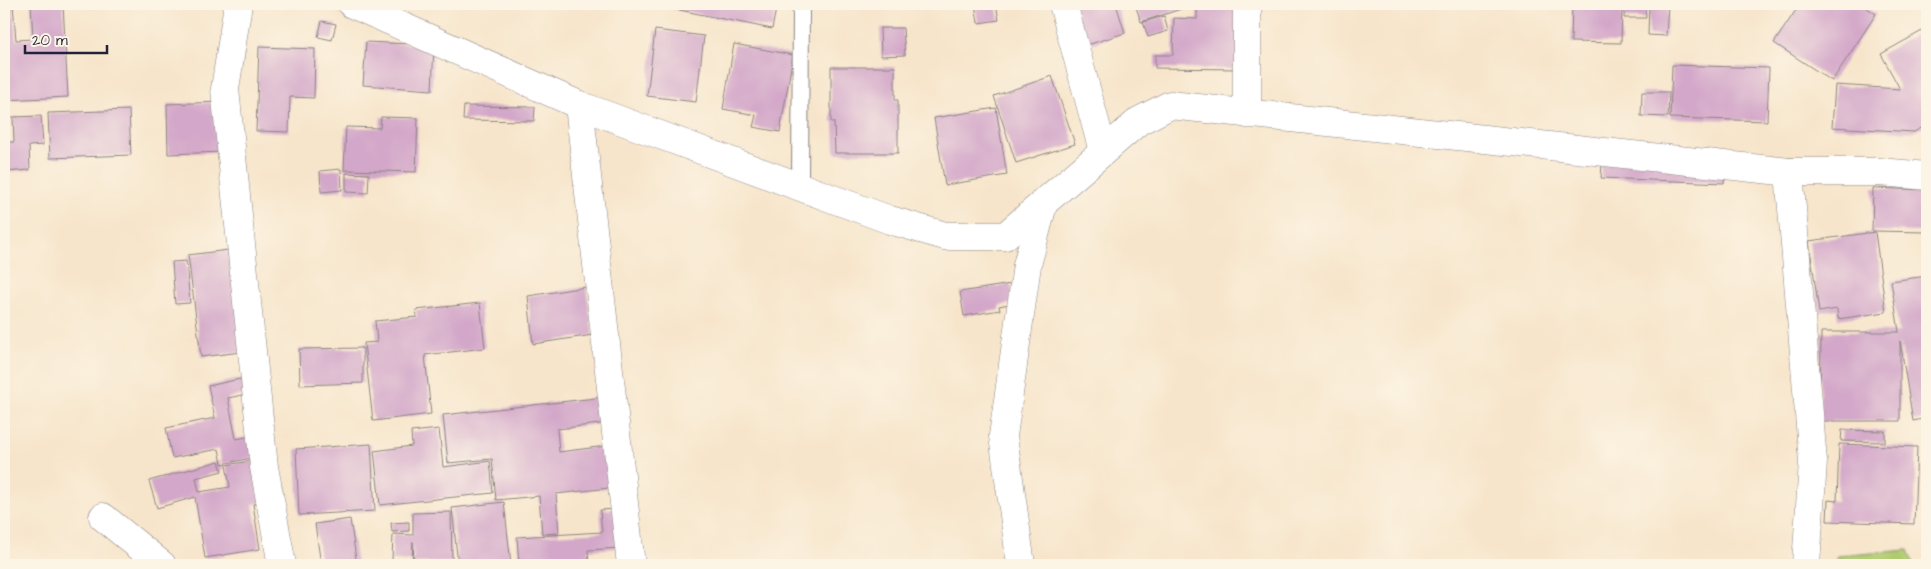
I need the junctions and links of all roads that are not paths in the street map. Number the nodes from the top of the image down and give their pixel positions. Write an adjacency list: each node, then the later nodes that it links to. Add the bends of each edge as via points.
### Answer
1 (238, 4): 15 (street, via 226,89 264,467)
2 (352, 4): 6 (street)
3 (801, 4): 11 (lane)
4 (1063, 4): 8 (street)
5 (1247, 4): 7 (street)
6 (579, 105): 11 (street); 16 (street)
7 (1247, 114): 8 (street, via 1170,105 1139,121); 9 (street)
8 (1103, 151): 12 (street)
9 (1790, 172): 10 (street, via 1880,172); 18 (street, via 1813,462)
10 (1927, 176)
11 (800, 187): 12 (street, via 945,236 1004,236)
12 (1044, 201): 17 (street, via 1027,265 1003,436)
13 (103, 517): 14 (street)
14 (162, 565)
15 (282, 565)
16 (631, 565)
17 (1022, 565)
18 (1806, 565)

